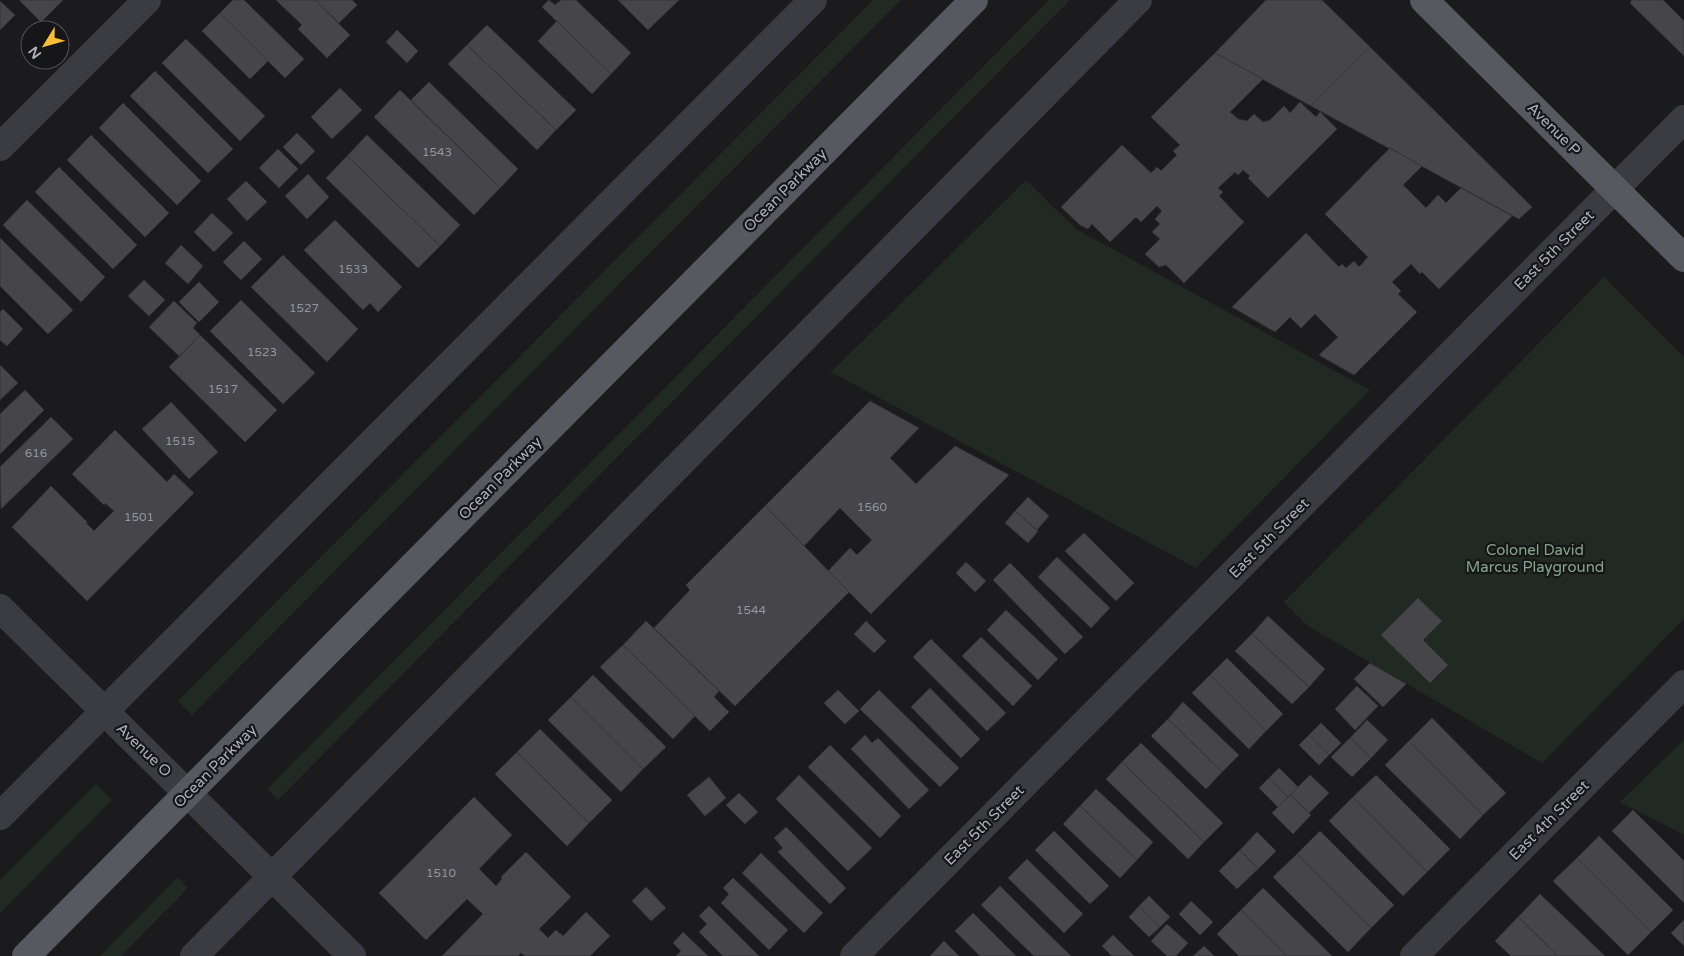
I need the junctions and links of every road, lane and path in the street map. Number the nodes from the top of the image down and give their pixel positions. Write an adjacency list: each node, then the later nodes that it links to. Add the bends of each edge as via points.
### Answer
1 (147, 0): 7 (street)
2 (813, 0): 12 (street)
3 (974, 0): 13 (main road, Ocean Parkway)
4 (1138, 0): 15 (street)
5 (1424, 0): 8 (main road, Avenue P)
6 (1684, 119): 8 (street, East 5th Street)
7 (0, 148)
8 (1614, 189): 9 (main road, Avenue P); 19 (street, East 5th Street)
9 (1684, 258)
10 (0, 608): 12 (street, Avenue O)
11 (1684, 684): 20 (street, East 4th Street)
12 (104, 711): 13 (street, Avenue O); 14 (street)
13 (188, 793): 15 (street, Avenue O); 16 (main road, Ocean Parkway)
14 (0, 816)
15 (273, 878): 17 (street); 18 (street, Avenue O)
16 (26, 956)
17 (194, 956)
18 (352, 956)
19 (854, 956)
20 (1414, 956)

